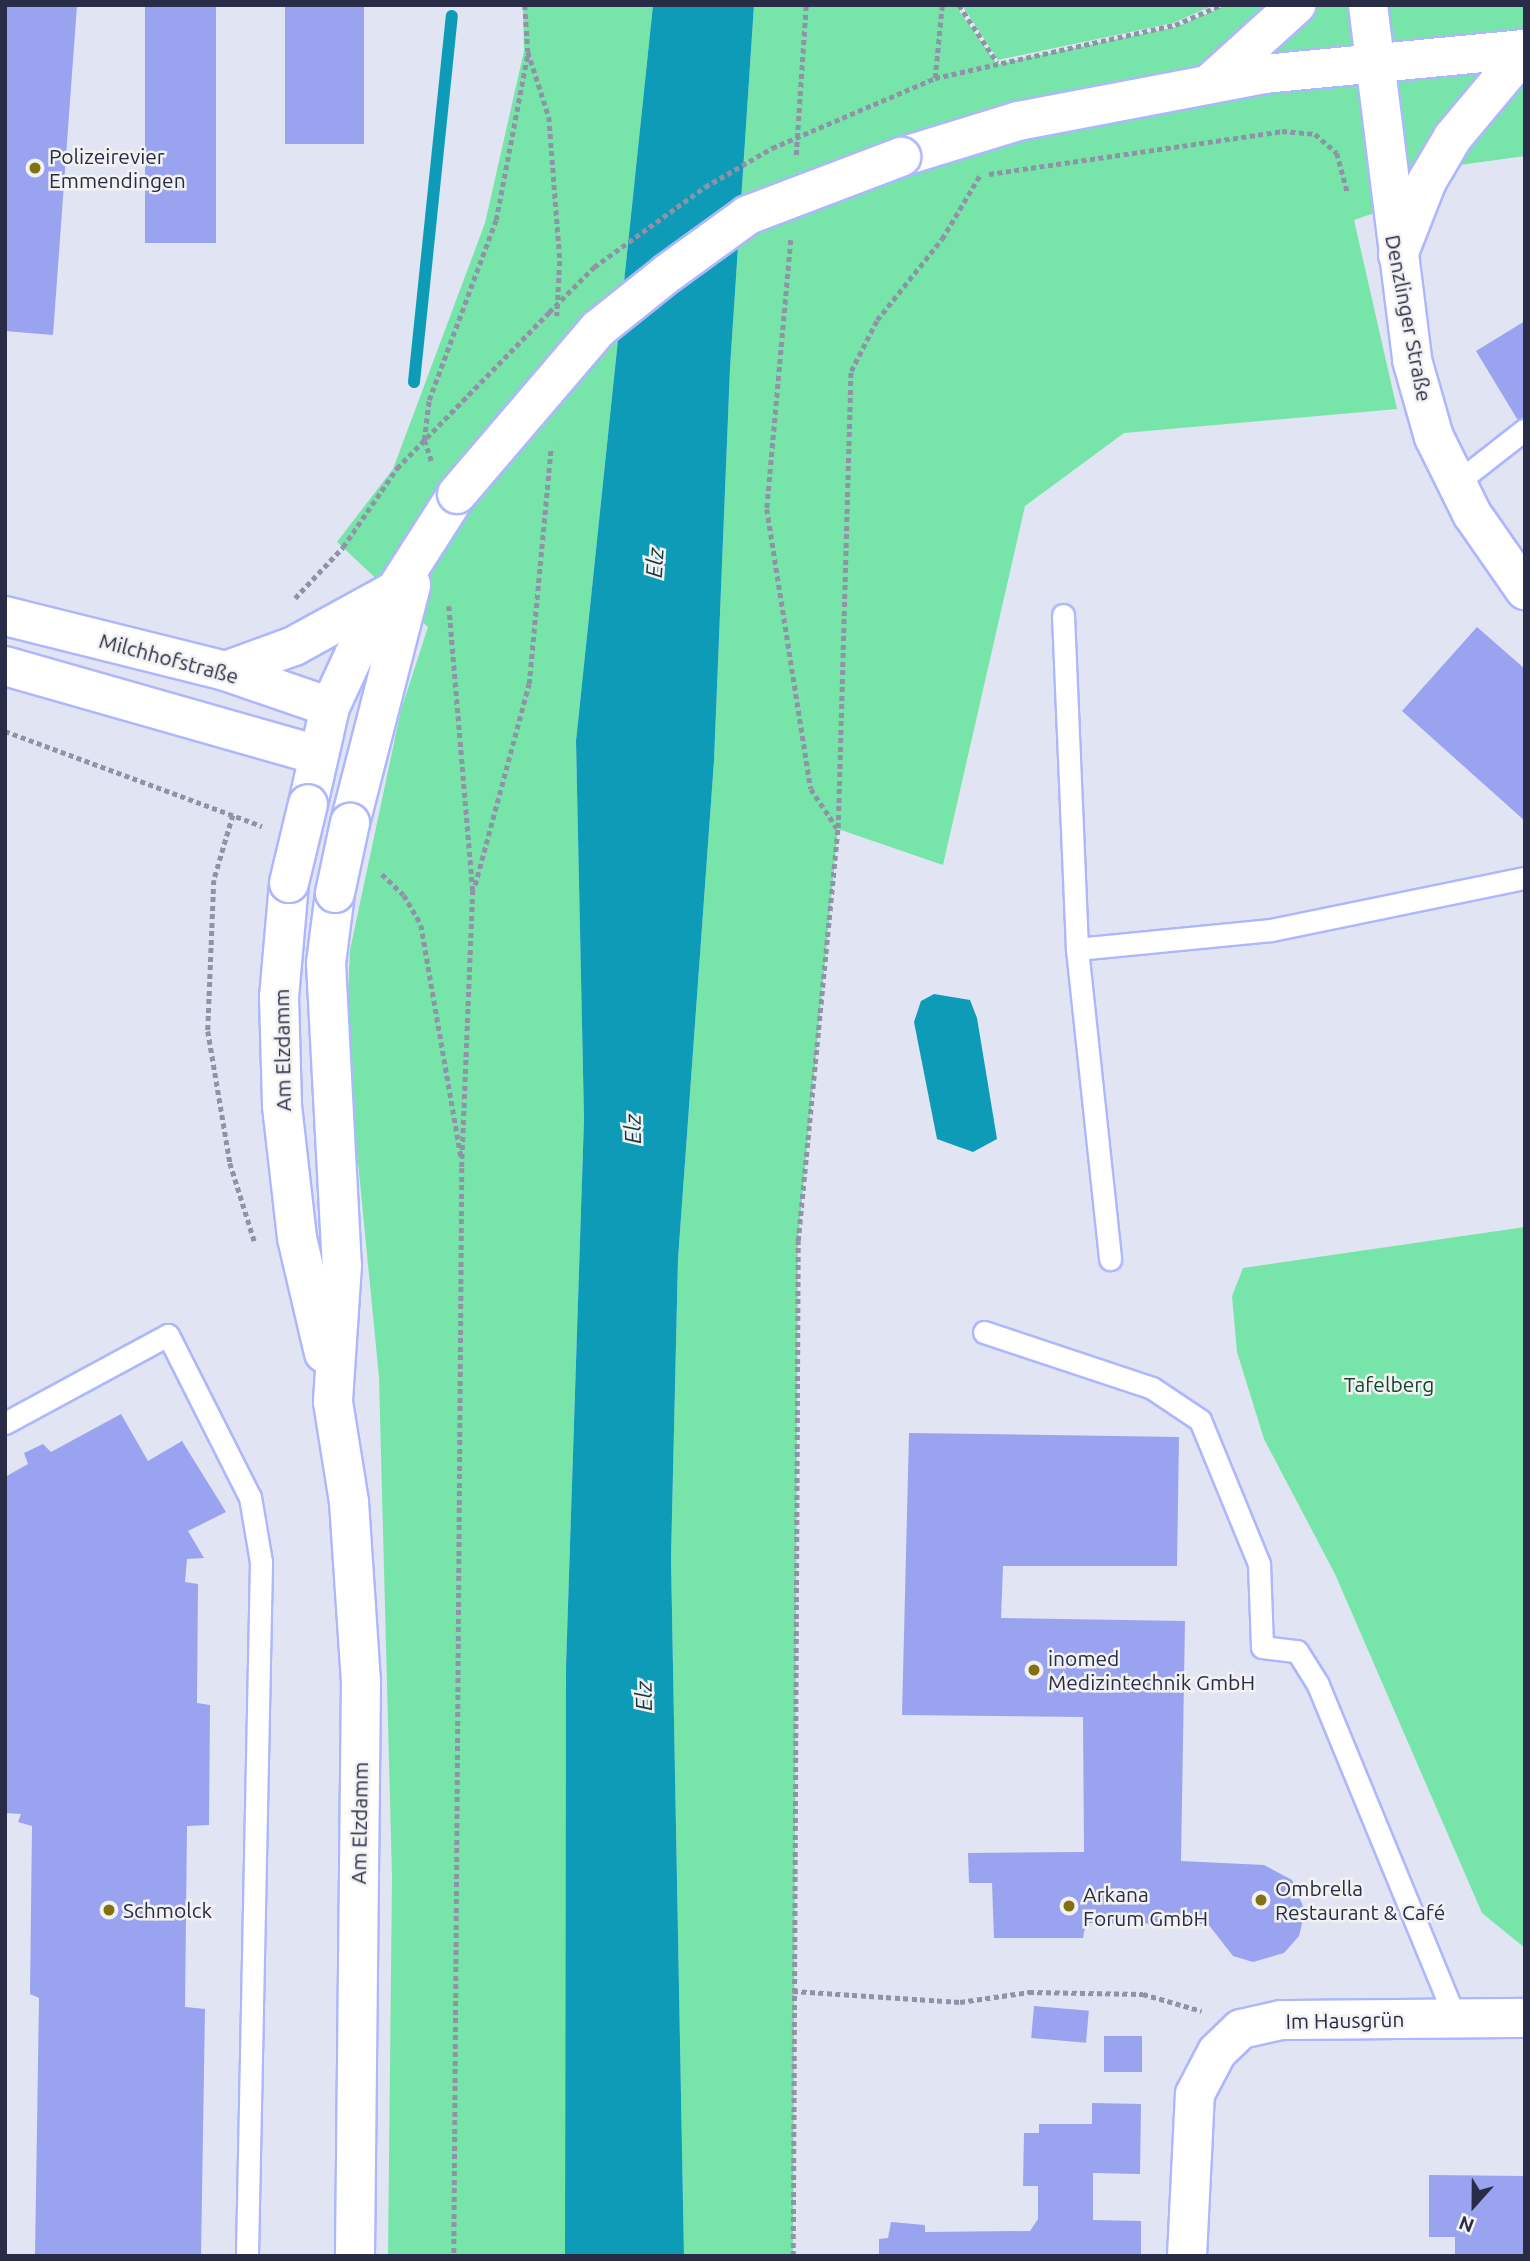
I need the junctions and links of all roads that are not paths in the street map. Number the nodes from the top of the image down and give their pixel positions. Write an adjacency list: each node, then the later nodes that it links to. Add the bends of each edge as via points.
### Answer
1 (1296, 5): 5 (main road)
2 (1368, 5): 4 (main road, Denzlinger Straße)
3 (1525, 50): 4 (main road); 6 (main road, via 1452,137 1427,181)
4 (1375, 61): 5 (main road); 6 (main road, Denzlinger Straße)
5 (1209, 84): 9 (main road, bridge, via 1018,121 901,156 748,215 598,329 457,494)
6 (1398, 257): 8 (main road, Denzlinger Straße, via 1412,360)
7 (1524, 430): 8 (lane)
8 (1455, 484): 10 (main road, Denzlinger Straße)
9 (405, 577): 14 (main road, via 294,646); 15 (main road)
10 (1525, 590)
11 (1063, 615): 17 (lane)
12 (5, 616): 14 (main road, Milchhofstraße)
13 (5, 666): 15 (main road)
14 (225, 671): 15 (main road, Milchhofstraße)
15 (343, 729): 20 (main road, Am Elzdamm, bridge, via 366,770 335,892 326,963 342,1265); 20 (main road, Am Elzdamm, bridge, via 308,804 289,883 279,997 282,1106 298,1238)
16 (1525, 878): 17 (lane, via 1271,930)
17 (1077, 949): 18 (lane)
18 (1110, 1259)
19 (984, 1332): 23 (lane, via 1152,1388 1200,1420 1259,1564 1262,1647 1297,1651 1318,1685)
20 (333, 1392): 25 (main road, Am Elzdamm, via 349,1502 361,1681)
21 (5, 1423): 24 (lane, via 168,1335 250,1497 261,1562)
22 (1525, 2018): 23 (main road, Im Hausgrün)
23 (1456, 2019): 26 (main road, Im Hausgrün, via 1281,2020 1241,2029 1217,2052 1195,2094)
24 (247, 2256)
25 (355, 2256)
26 (1187, 2256)

